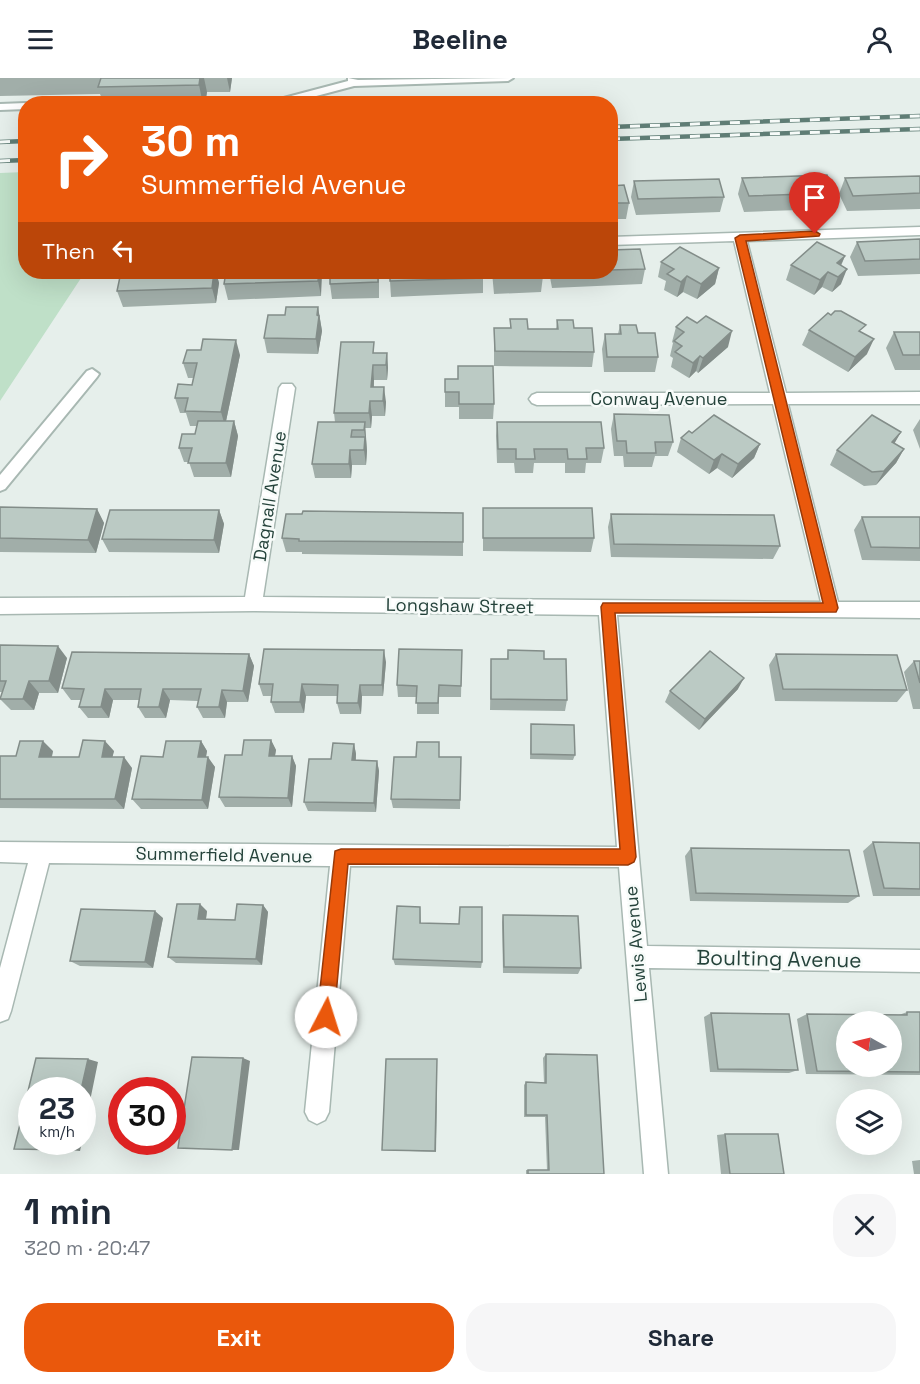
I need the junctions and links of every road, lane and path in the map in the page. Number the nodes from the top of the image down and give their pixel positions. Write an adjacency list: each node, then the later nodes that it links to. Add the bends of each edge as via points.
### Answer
1 (508, 78): 2 (lane)
2 (353, 81): 3 (lane)
3 (308, 96)
4 (18, 106): 5 (lane)
5 (0, 107)
6 (920, 231): 7 (street)
7 (740, 238): 8 (street); 11 (street)
8 (618, 241)
9 (92, 374): 14 (lane)
10 (286, 388): 15 (street, Dagnall Avenue)
11 (781, 398): 12 (street, Conway Avenue); 13 (street, Conway Avenue); 18 (street)
12 (920, 398)
13 (537, 399)
14 (0, 485)
15 (253, 604): 16 (street, Longshaw Street); 17 (street, Longshaw Street)
16 (0, 606)
17 (607, 607): 18 (street, Longshaw Street); 23 (street, Lewis Avenue)
18 (831, 608): 19 (street, Longshaw Street)
19 (920, 610)
20 (0, 852): 21 (street, Summerfield Avenue)
21 (41, 852): 22 (street, Summerfield Avenue); 26 (street)
22 (341, 856): 23 (street, Summerfield Avenue); 27 (street)
23 (628, 857): 24 (street, Lewis Avenue)
24 (638, 957): 25 (street, Boulting Avenue); 28 (street, Lewis Avenue)
25 (920, 961)
26 (0, 1011)
27 (316, 1112)
28 (656, 1174)

